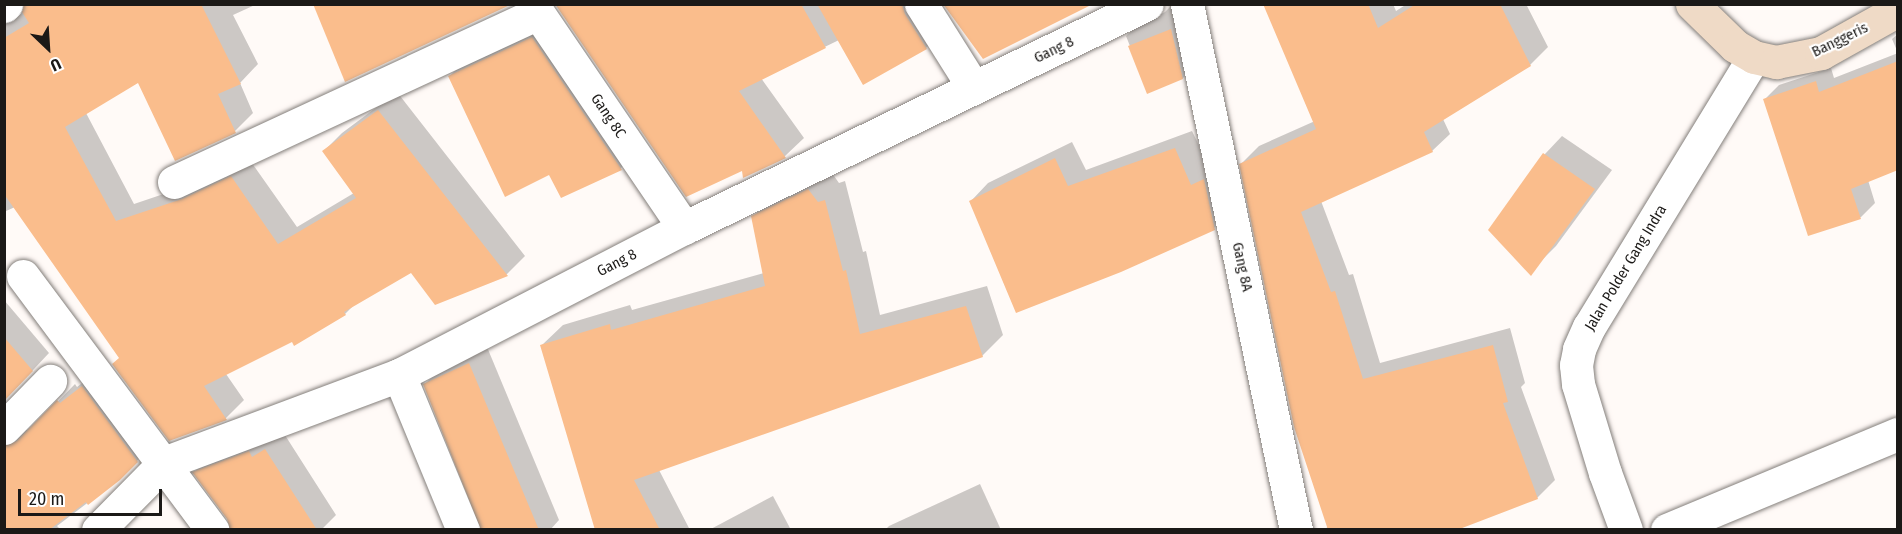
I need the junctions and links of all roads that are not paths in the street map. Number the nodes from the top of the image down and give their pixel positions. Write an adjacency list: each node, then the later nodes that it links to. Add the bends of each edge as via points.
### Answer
1 (921, 4): 8 (street)
2 (1147, 4): 8 (street, Gang 8)
3 (1187, 4): 20 (street, Gang 8A)
4 (1692, 4): 7 (street, Banggeris, via 1735,46)
5 (535, 9): 9 (street); 10 (street, Gang 8C)
6 (1898, 10): 7 (street, Banggeris, via 1821,53 1776,62)
7 (1754, 57): 21 (street, Jalan Polder Gang Indra, via 1589,327 1579,350 1578,384)
8 (974, 88): 10 (street, Gang 8)
9 (174, 182)
10 (684, 228): 12 (street, Gang 8)
11 (23, 276): 16 (street, via 78,354)
12 (399, 375): 16 (street, Gang 8); 19 (street)
13 (50, 381): 14 (street)
14 (4, 428)
15 (1898, 434): 22 (street)
16 (164, 463): 17 (street, Gang 8); 18 (street)
17 (98, 530)
18 (212, 530)
19 (464, 530)
20 (1296, 530)
21 (1626, 530)
22 (1667, 530)

